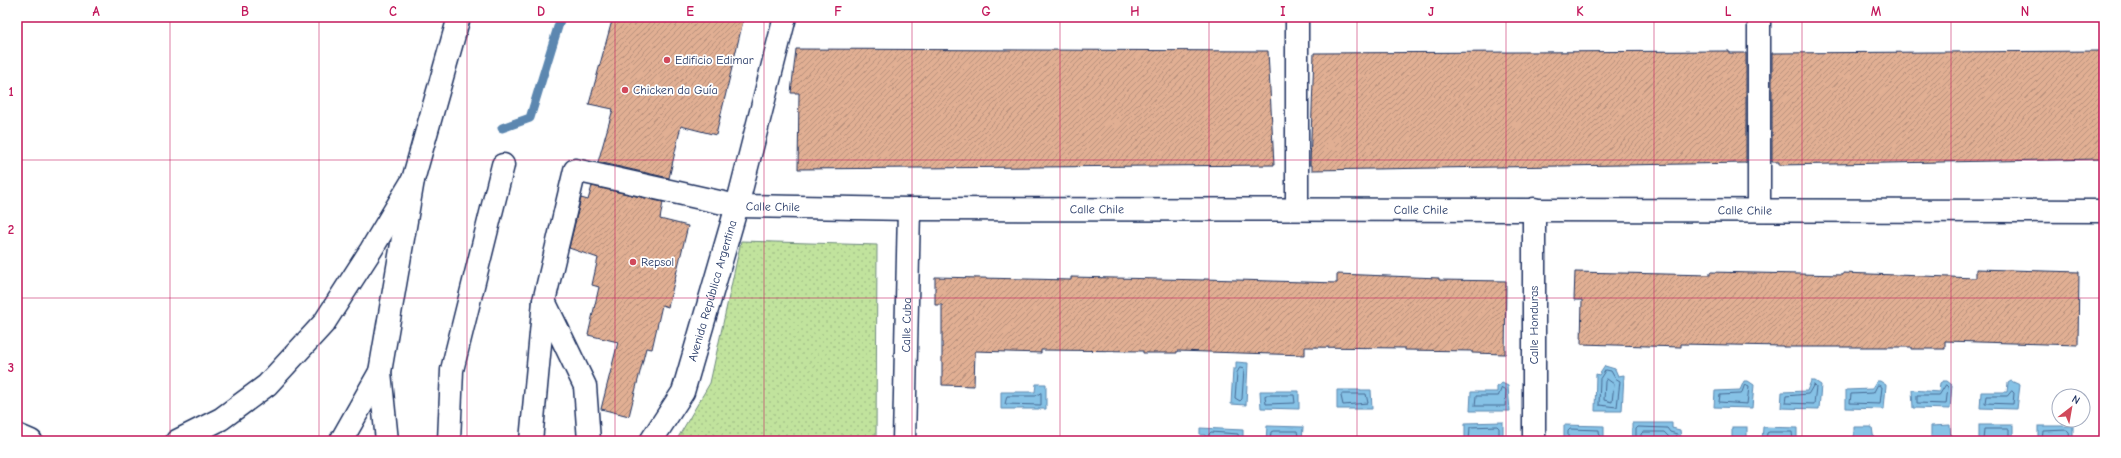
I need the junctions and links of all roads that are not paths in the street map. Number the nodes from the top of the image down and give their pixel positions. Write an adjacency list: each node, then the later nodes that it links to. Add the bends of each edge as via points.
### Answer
1 (459, 17): 6 (main road)
2 (785, 17): 7 (main road, Avenida República Argentina)
3 (1297, 17): 8 (main road)
4 (1759, 17): 11 (main road)
5 (502, 165): 20 (main road, via 452,370)
6 (413, 180): 14 (main road); 17 (main road, via 324,323 267,385 221,418)
7 (737, 206): 9 (main road, Calle Chile); 13 (main road, Calle Chile, via 575,170); 23 (main road, Avenida República Argentina, via 683,392)
8 (1297, 208): 9 (main road, Calle Chile); 10 (main road, Calle Chile)
9 (909, 209): 24 (main road, Calle Cuba)
10 (1534, 209): 11 (main road, Calle Chile); 25 (main road, Calle Honduras)
11 (1759, 210): 12 (main road, Calle Chile)
12 (2104, 211)
13 (544, 301): 21 (main road); 22 (main road, via 585,386)
14 (380, 372): 18 (main road); 19 (main road)
15 (17, 435): 16 (main road)
16 (31, 441)
17 (177, 441)
18 (341, 441)
19 (387, 441)
20 (449, 441)
21 (531, 441)
22 (589, 441)
23 (651, 441)
24 (904, 441)
25 (1534, 441)

